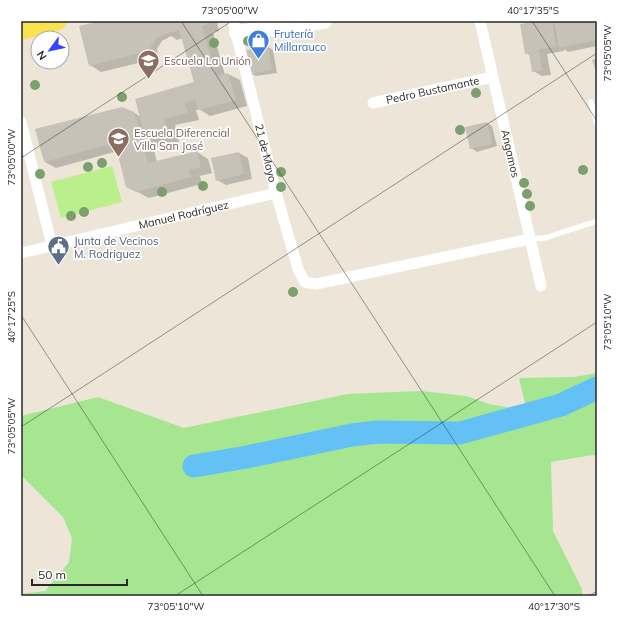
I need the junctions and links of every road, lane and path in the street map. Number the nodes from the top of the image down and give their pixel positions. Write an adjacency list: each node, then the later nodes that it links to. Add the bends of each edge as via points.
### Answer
1 (58, 21): 5 (main road)
2 (324, 21): 4 (street)
3 (480, 21): 6 (street, Angamos)
4 (235, 27): 11 (street, 21 de Mayo)
5 (21, 31)
6 (493, 77): 8 (street, Pedro Bustamante); 13 (street, Angamos)
7 (591, 102): 10 (lane)
8 (373, 103)
9 (21, 122): 14 (street)
10 (597, 124)
11 (276, 193): 13 (street, 21 de Mayo, via 298,269 305,282 316,284); 14 (street, Manuel Rodríguez)
12 (597, 221): 13 (lane, via 545,238)
13 (530, 239): 16 (street, Angamos)
14 (52, 246): 15 (street, Manuel Rodríguez)
15 (21, 254)
16 (541, 286)

